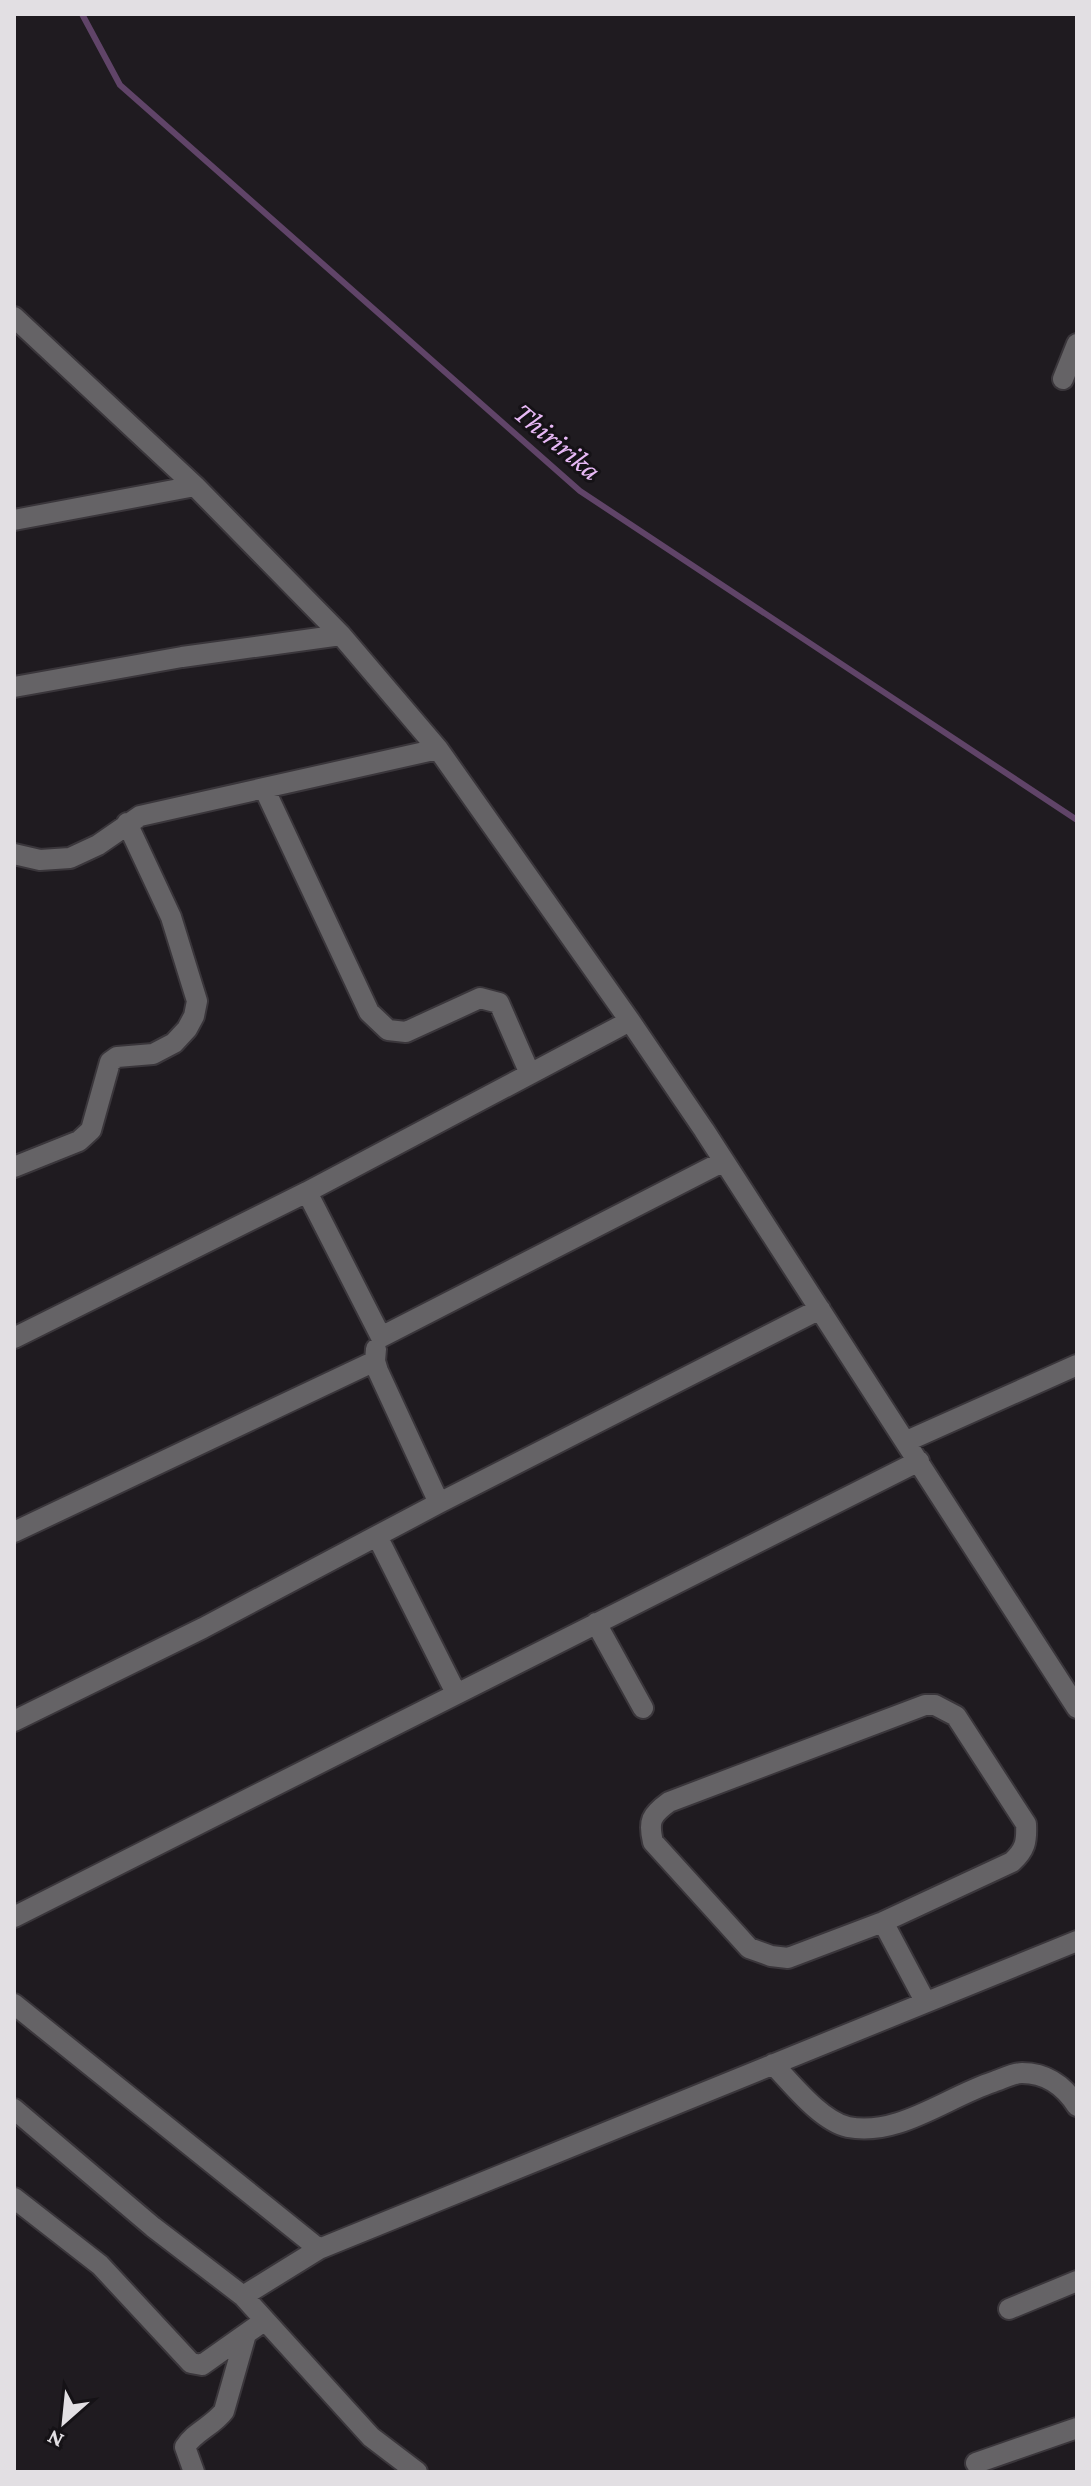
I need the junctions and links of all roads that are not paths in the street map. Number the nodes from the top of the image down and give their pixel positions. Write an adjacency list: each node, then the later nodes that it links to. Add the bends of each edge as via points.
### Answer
1 (14, 317): 4 (street)
2 (1077, 344): 3 (street)
3 (1063, 379)
4 (195, 486): 5 (street); 6 (street)
5 (14, 520)
6 (341, 635): 7 (street); 8 (street)
7 (14, 687)
8 (438, 749): 9 (street); 12 (street)
9 (264, 788): 10 (street); 13 (street, via 369,1012 388,1030 406,1032 480,998 499,1003)
10 (127, 823): 11 (street, via 70,858 40,860); 15 (street, via 171,917 197,1001 194,1016 174,1043 153,1054 110,1062 91,1130 79,1141)
11 (14, 854)
12 (630, 1021): 13 (street); 14 (street)
13 (530, 1074): 16 (street)
14 (724, 1161): 17 (street); 18 (street)
15 (14, 1167)
16 (307, 1192): 18 (street); 19 (street)
17 (820, 1309): 22 (street); 24 (street)
18 (381, 1337): 20 (street)
19 (14, 1338)
20 (375, 1361): 24 (street); 25 (street)
21 (1077, 1365): 22 (street)
22 (907, 1441): 23 (street)
23 (919, 1461): 27 (street); 30 (street)
24 (439, 1503): 26 (street)
25 (14, 1532)
26 (377, 1536): 28 (street); 31 (street)
27 (596, 1623): 28 (street); 29 (street)
28 (456, 1693): 32 (street)
29 (643, 1708)
30 (1077, 1708)
31 (14, 1721)
32 (14, 1917)
33 (883, 1922): 33 (street, via 1012,1862 1027,1840 1026,1824 956,1716 945,1708 925,1705 669,1802 649,1826 653,1842 749,1948 788,1958); 35 (street)
34 (1077, 1941): 35 (street)
35 (925, 2001): 37 (street)
36 (14, 2004): 41 (street)
37 (773, 2064): 38 (street, via 821,2112 846,2127 872,2129 920,2115 967,2090 1020,2073 1065,2088); 41 (street)
38 (1077, 2106)
39 (14, 2109): 43 (street)
40 (14, 2198): 46 (street, via 100,2265 191,2363 202,2365)
41 (319, 2249): 43 (street)
42 (1077, 2281): 44 (street)
43 (243, 2296): 45 (street)
44 (1009, 2309)
45 (264, 2321): 46 (street); 50 (street, via 371,2437)
46 (246, 2334): 49 (street, via 224,2411 185,2447)
47 (1077, 2428): 48 (street)
48 (976, 2463)
49 (194, 2472)
50 (417, 2472)

